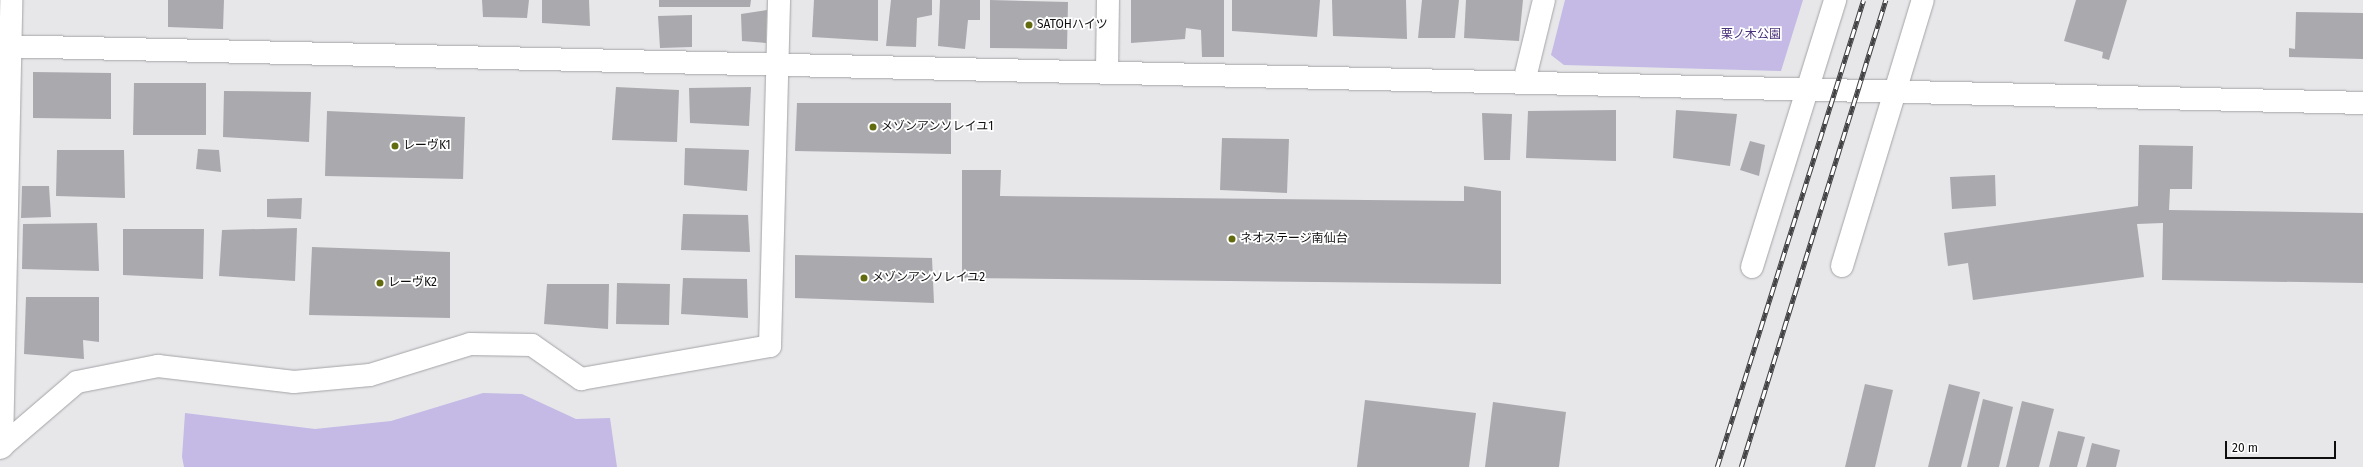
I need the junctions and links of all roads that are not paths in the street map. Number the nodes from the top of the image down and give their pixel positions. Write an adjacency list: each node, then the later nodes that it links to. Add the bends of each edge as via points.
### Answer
1 (11, 0): 7 (street)
2 (779, 0): 8 (street)
3 (1108, 0): 9 (street)
4 (1544, 0): 10 (street)
5 (1835, 0): 11 (street)
6 (1923, 0): 12 (street)
7 (4, 46): 8 (street); 16 (street)
8 (776, 66): 9 (street); 16 (street, via 770,346 581,379 532,345 470,344 370,375 294,382 158,366 77,382)
9 (1107, 70): 10 (street)
10 (1524, 82): 11 (street)
11 (1808, 90): 12 (street); 15 (street)
12 (1896, 91): 13 (street); 14 (street)
13 (2363, 103)
14 (1842, 266)
15 (1752, 267)
16 (1, 447)

